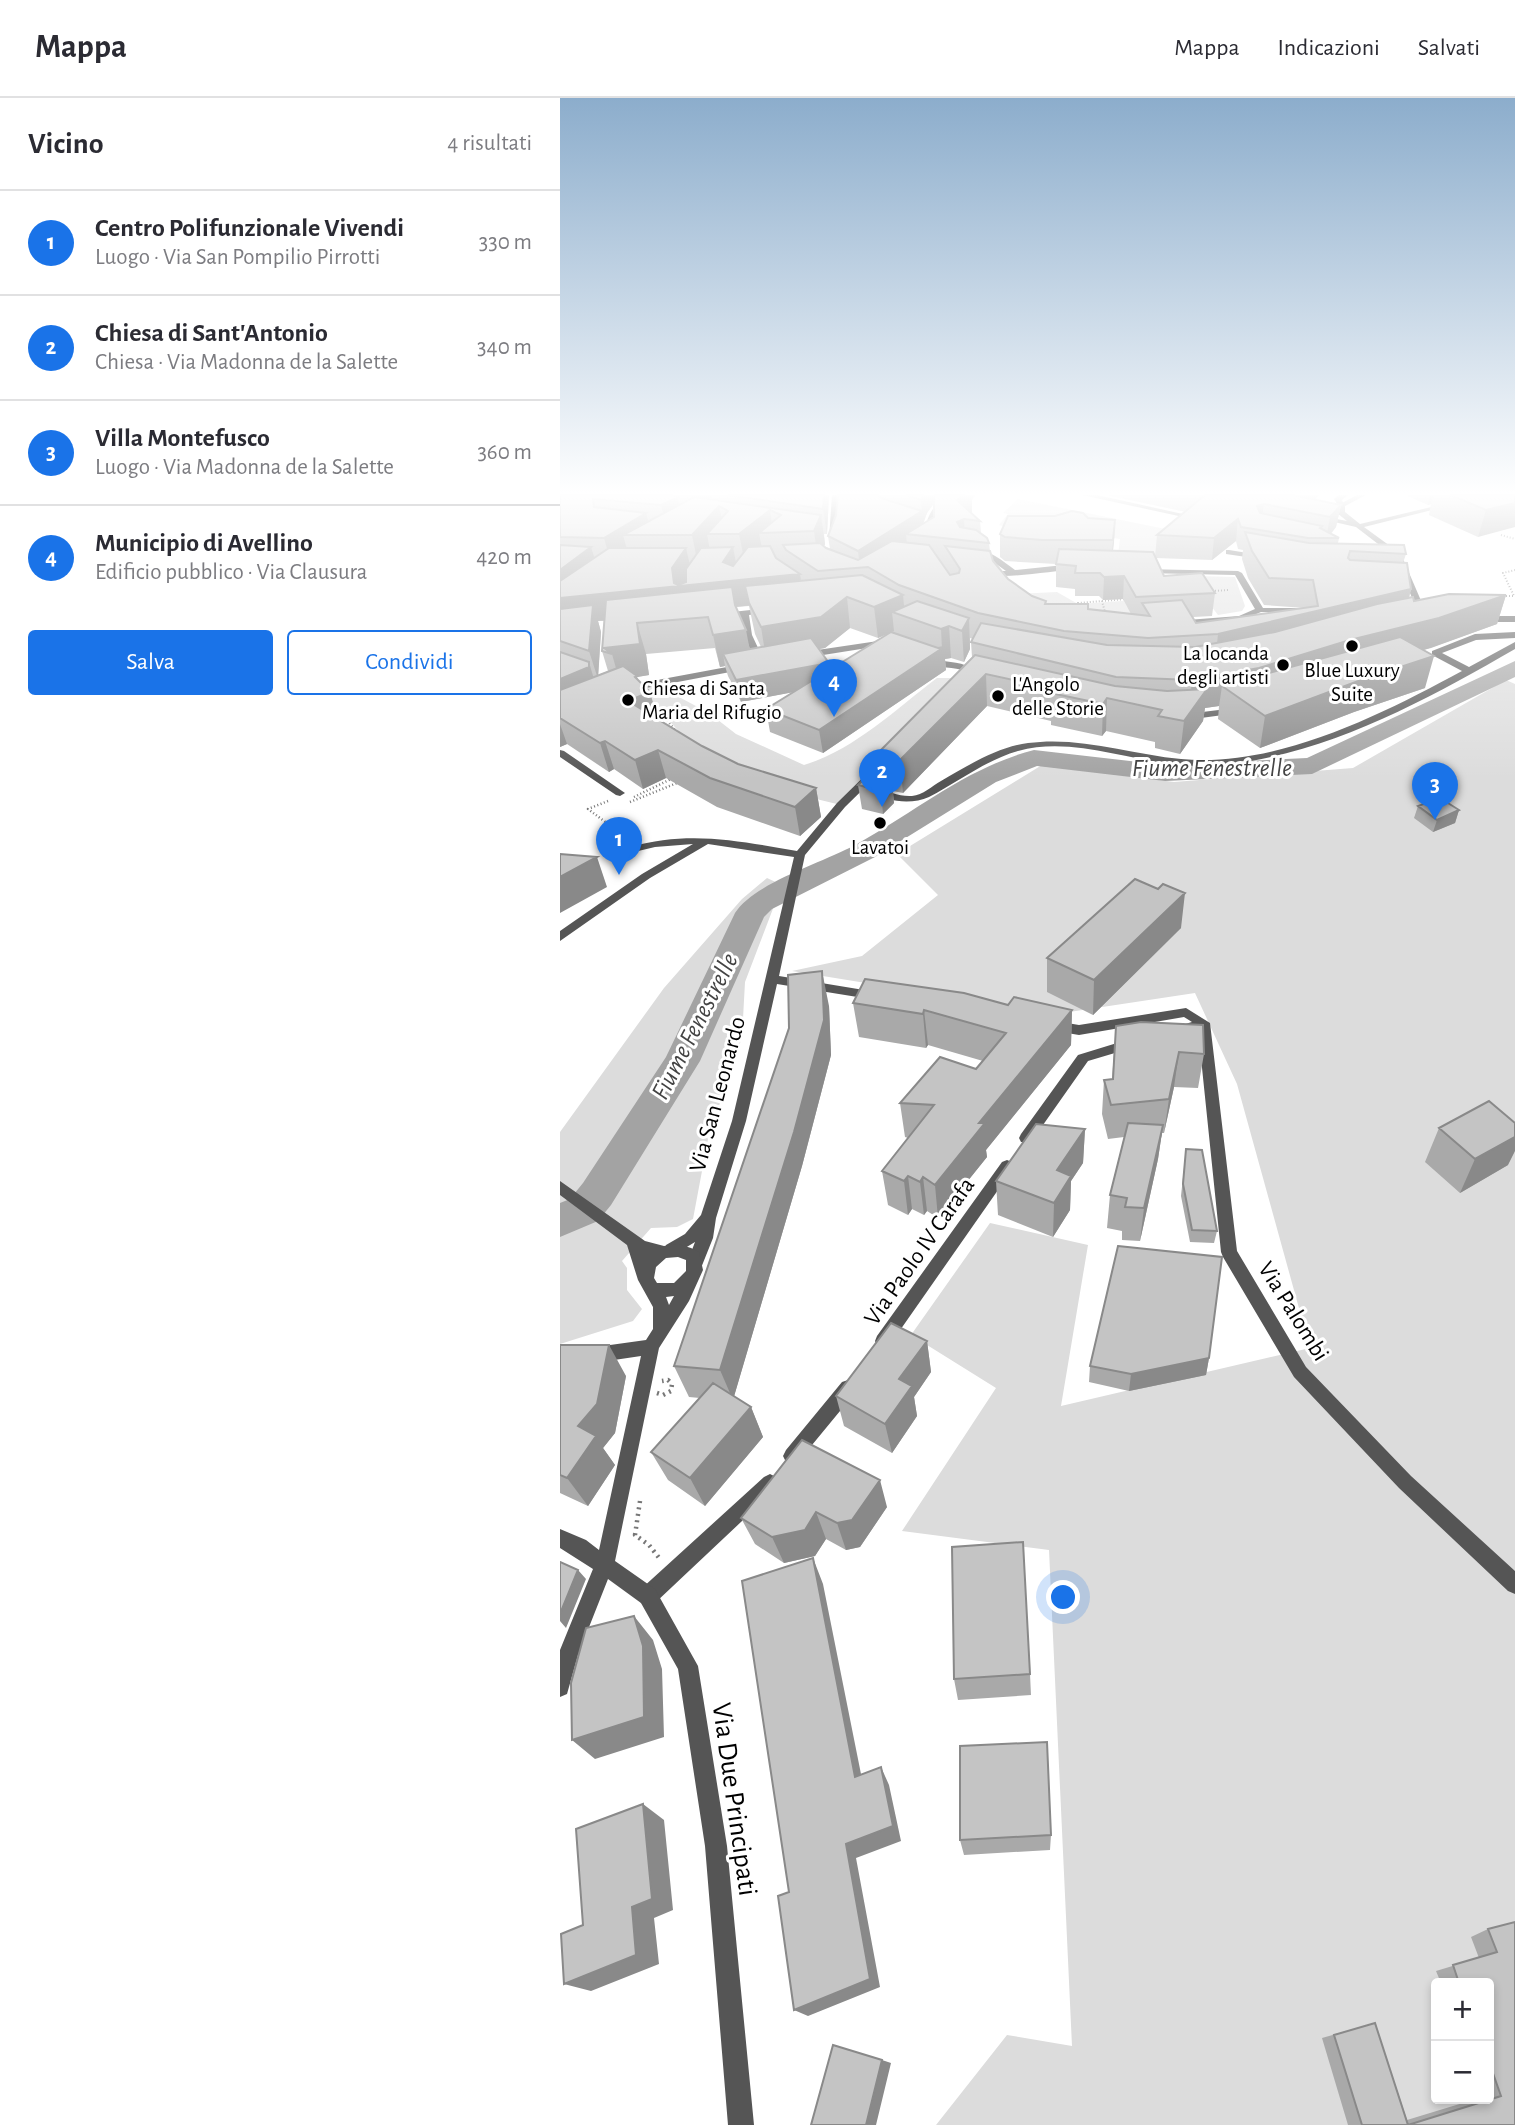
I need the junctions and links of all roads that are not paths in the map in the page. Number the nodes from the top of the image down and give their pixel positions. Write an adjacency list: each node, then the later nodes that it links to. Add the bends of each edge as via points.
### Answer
1 (1248, 590): 4 (street)
2 (1412, 590): 8 (street, via 1421,619)
3 (782, 609): 6 (street)
4 (1260, 610): 5 (street); 11 (street, via 1240,618)
5 (1303, 610)
6 (744, 613): 7 (street); 23 (street)
7 (719, 616)
8 (1439, 619)
9 (1477, 619): 10 (street)
10 (1515, 619)
11 (1164, 624)
12 (906, 632): 14 (street)
13 (1515, 635): 17 (street, via 1475,637)
14 (880, 643): 16 (street); 18 (street)
15 (1515, 645): 24 (street)
16 (891, 647)
17 (1435, 653): 19 (street); 24 (street)
18 (796, 656)
19 (1422, 656)
20 (973, 657): 21 (street, via 967,675 950,663 943,666)
21 (923, 658)
22 (772, 661): 23 (street)
23 (761, 663): 25 (street)
24 (1475, 668): 30 (street, via 1338,734 1256,757 1205,763 1065,744 1026,746 914,799)
25 (615, 690)
26 (1242, 708): 27 (street)
27 (1174, 718)
28 (899, 748): 30 (street)
29 (560, 753): 31 (street)
30 (861, 786): 34 (street, via 830,810)
31 (620, 793)
32 (707, 840): 33 (street, via 658,840); 34 (street); 35 (street, via 646,876)
33 (634, 849)
34 (800, 855): 36 (street, Via San Leonardo)
35 (560, 937)
36 (772, 979): 37 (street); 43 (street, Via San Leonardo, via 739,1121)
37 (893, 999)
38 (1040, 1023): 39 (street, via 1079,1030 1186,1012)
39 (1204, 1023): 40 (street); 53 (street, Via Palombi, via 1229,1252 1300,1372 1405,1482)
40 (1168, 1034)
41 (1143, 1040): 54 (street, Via Paolo IV Carafa, via 1083,1058 865,1365 763,1492)
42 (560, 1186): 44 (street)
43 (708, 1218): 45 (street, via 690,1238); 46 (street, Via San Leonardo)
44 (632, 1239): 45 (street, via 641,1247); 47 (street)
45 (668, 1251): 46 (street, via 688,1252); 47 (street, via 651,1261)
46 (694, 1270): 48 (street, via 671,1290); 49 (street, Via San Leonardo, via 683,1302)
47 (645, 1274): 48 (street)
48 (656, 1290): 49 (street, via 662,1304)
49 (661, 1328): 50 (street)
50 (651, 1347): 51 (street); 55 (street, via 607,1558)
51 (560, 1360)
52 (560, 1538): 54 (street, Via Due Principati)
53 (1515, 1584)
54 (648, 1596): 56 (street, Via Due Principati, via 688,1666 716,1846)
55 (560, 1687)
56 (741, 2125)

